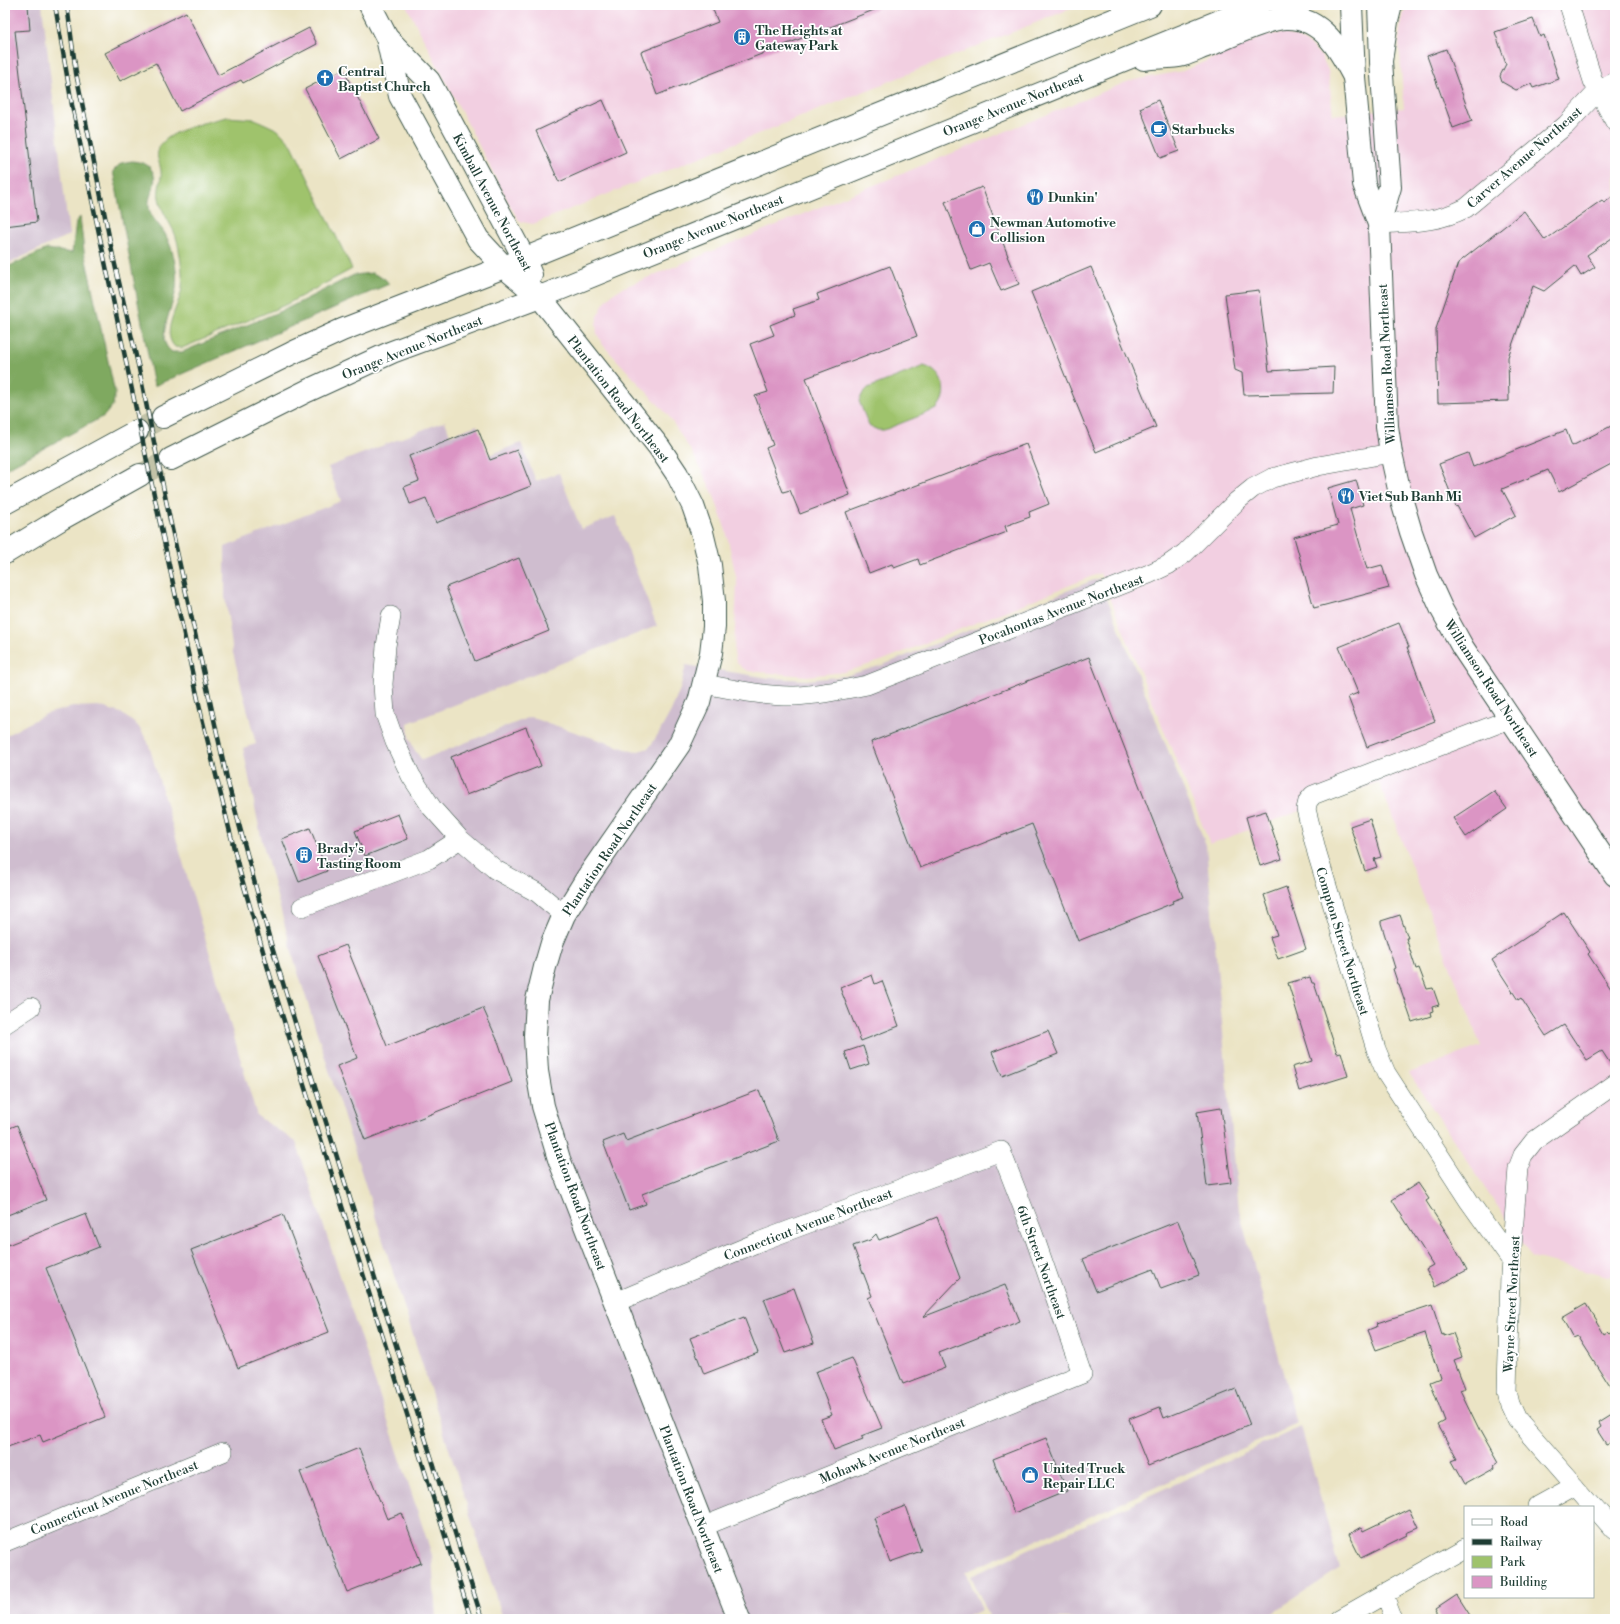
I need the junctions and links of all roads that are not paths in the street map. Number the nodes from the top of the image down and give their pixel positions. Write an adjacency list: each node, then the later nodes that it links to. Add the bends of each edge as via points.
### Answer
1 (370, 5): 8 (main road, Kimball Avenue Northeast)
2 (1150, 5): 16 (main road)
3 (1259, 5): 9 (main road, Orange Avenue Northeast)
4 (1351, 5): 11 (main road, Williamson Road Northeast)
5 (1379, 5): 10 (main road, Williamson Road Northeast)
6 (1391, 5): 10 (main road)
7 (1569, 5): 13 (street)
8 (387, 38): 16 (main road, Kimball Avenue Northeast, via 429,81); 17 (main road, Kimball Avenue Northeast, via 400,96 478,239)
9 (1118, 61): 11 (main road, via 1183,55 1270,21 1287,18 1303,21 1331,38); 18 (main road, Orange Avenue Northeast)
10 (1381, 61): 15 (main road, Williamson Road Northeast, via 1390,187)
11 (1354, 76): 15 (main road, Williamson Road Northeast, via 1364,184)
12 (1615, 82): 13 (street, Carver Avenue Northeast)
13 (1598, 91): 14 (street); 15 (street, Carver Avenue Northeast, via 1566,125 1466,208 1450,216 1432,220)
14 (1615, 122)
15 (1379, 224): 21 (main road, Williamson Road Northeast, via 1387,426)
16 (524, 258): 17 (main road); 18 (main road, Kimball Avenue Northeast)
17 (504, 267): 18 (main road, Kimball Avenue Northeast); 19 (main road, via 342,330)
18 (540, 297): 22 (main road, Orange Avenue Northeast, via 392,352); 27 (main road, Plantation Road Northeast, via 659,446 693,506 710,565 714,601 711,653)
19 (163, 417)
20 (137, 431): 24 (main road)
21 (1391, 453): 27 (street, Pocahontas Avenue Northeast, via 1318,466 1272,478 1237,501 1185,553 1168,565 867,685 794,696); 28 (main road, Williamson Road Northeast, via 1401,498 1426,575 1463,648)
22 (171, 459)
23 (140, 475): 25 (main road)
24 (5, 503)
25 (5, 553)
26 (391, 616): 29 (street, via 386,646 385,714 411,776 432,808)
27 (704, 684): 32 (main road, Plantation Road Northeast, via 679,745)
28 (1510, 719): 30 (main road, Williamson Road Northeast); 37 (street, Compton Street Northeast, via 1313,794 1306,809 1376,1049 1386,1073 1469,1201)
29 (460, 839): 31 (street, via 429,859); 32 (street, via 496,870 538,893)
30 (1615, 875)
31 (302, 907)
32 (564, 915): 38 (main road, Plantation Road Northeast, via 552,943 537,1000 537,1071 543,1106 559,1159)
33 (31, 1007): 34 (street)
34 (5, 1024)
35 (1615, 1084): 37 (street, Wayne Street Northeast, via 1534,1141 1523,1155 1518,1168)
36 (1001, 1151): 38 (street, Connecticut Avenue Northeast, via 761,1241); 39 (street, 6th Street Northeast)
37 (1511, 1260): 41 (street, Wayne Street Northeast, via 1507,1392 1510,1404 1517,1419)
38 (616, 1302): 45 (main road, Plantation Road Northeast)
39 (1082, 1374): 45 (street, Mohawk Avenue Northeast)
40 (222, 1452): 47 (street, Connecticut Avenue Northeast)
41 (1576, 1486): 42 (street); 43 (street, Wayne Street Northeast)
42 (1540, 1506)
43 (1593, 1506)
44 (1594, 1507): 46 (street, Wayne Street Northeast)
45 (702, 1527): 50 (main road, Plantation Road Northeast)
46 (1615, 1531)
47 (5, 1542)
48 (1464, 1549): 49 (street)
49 (1384, 1593): 51 (street); 52 (street)
50 (739, 1619)
51 (1340, 1619)
52 (1394, 1619)

